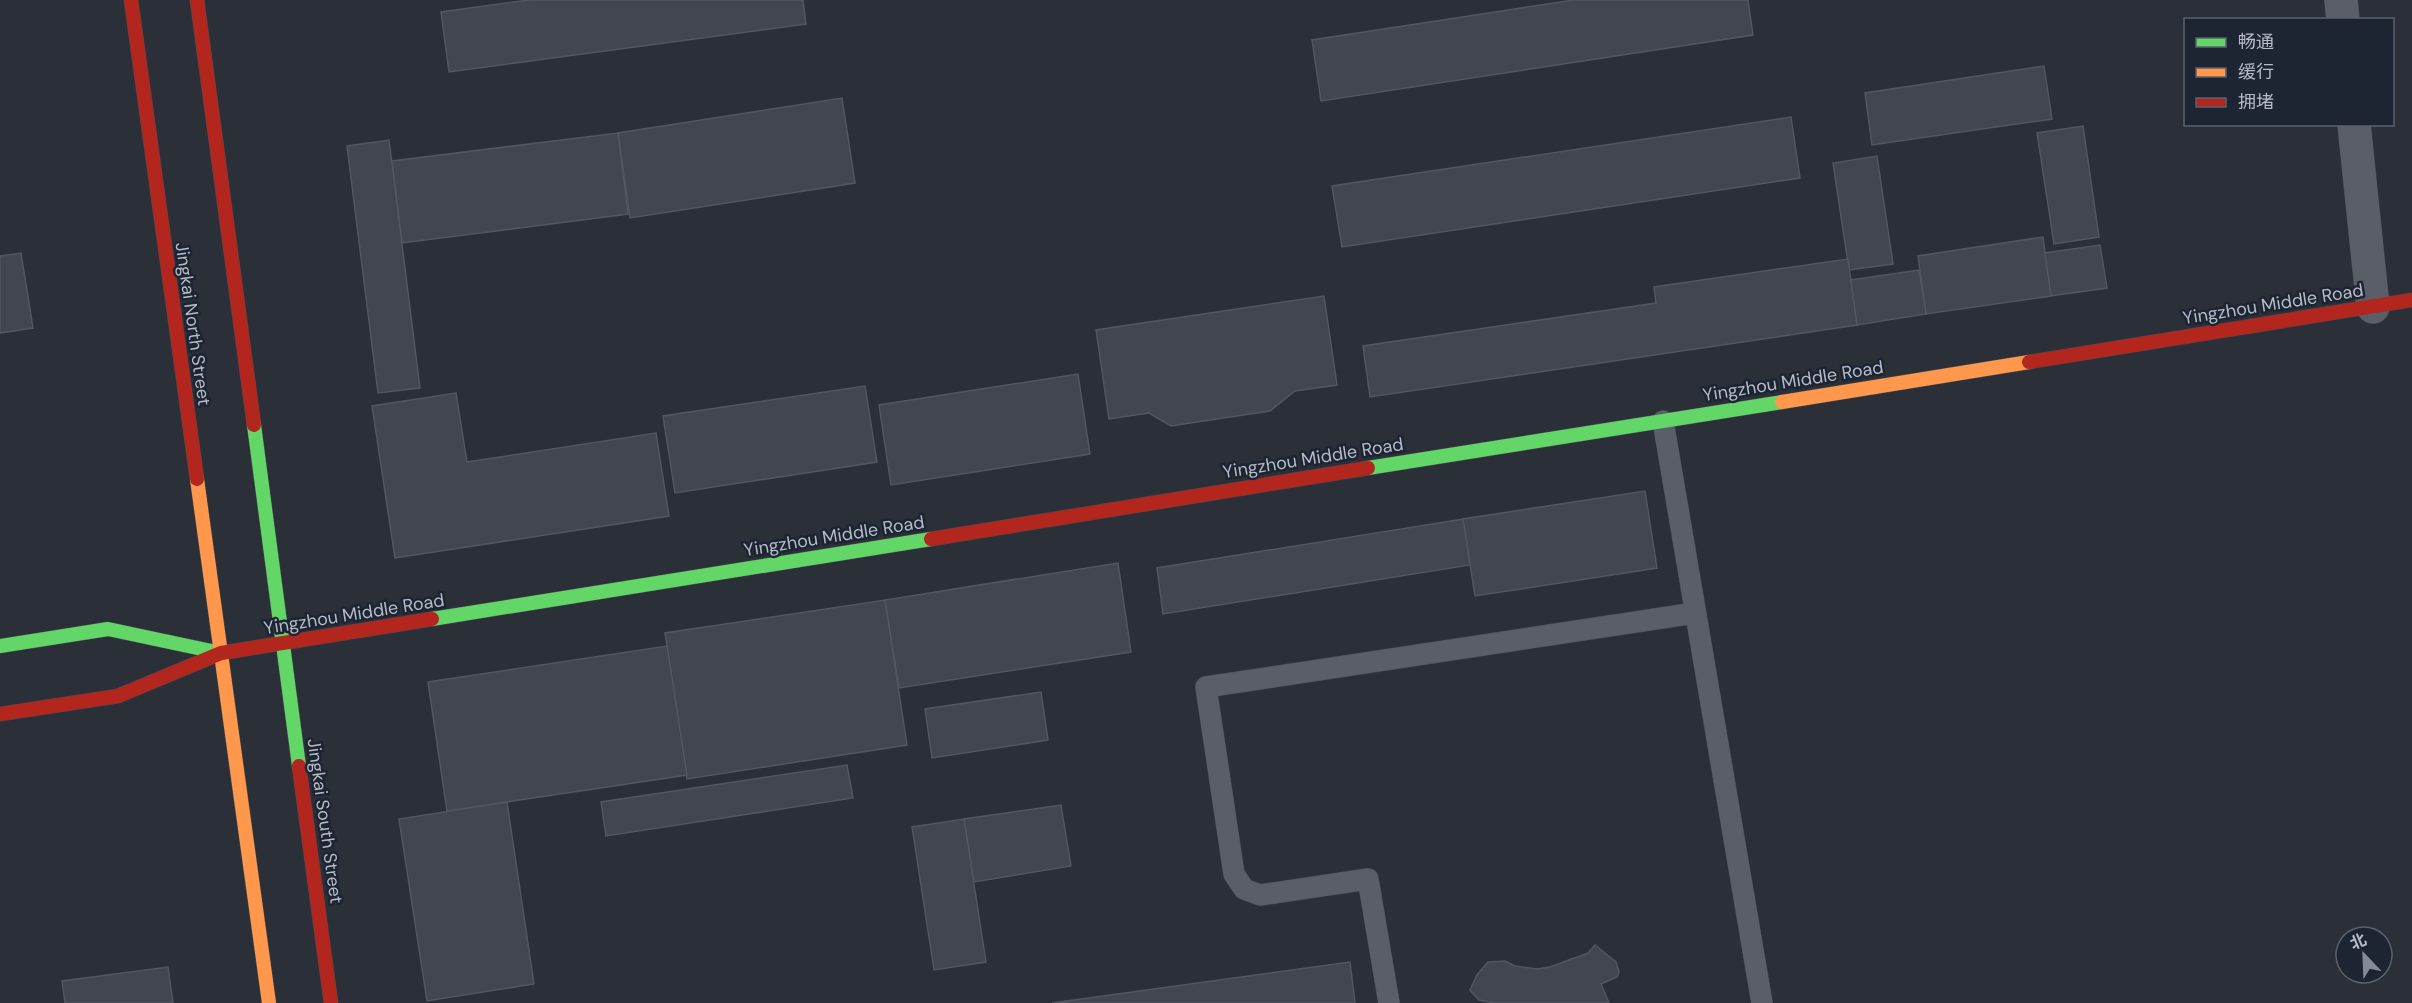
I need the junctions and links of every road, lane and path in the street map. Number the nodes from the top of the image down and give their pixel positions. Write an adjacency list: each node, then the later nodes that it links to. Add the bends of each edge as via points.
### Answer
1 (131, 0): 12 (main road, Jingkai North Street)
2 (197, 0): 10 (main road)
3 (2341, 0): 4 (street)
4 (2343, 18)
5 (2354, 126): 7 (street)
6 (2412, 300): 7 (main road, Yingzhou Middle Road)
7 (2373, 307): 8 (main road, Yingzhou Middle Road)
8 (1663, 421): 9 (lane); 10 (main road, Yingzhou Middle Road)
9 (1695, 613): 16 (lane, via 1206,687 1234,874 1244,889 1260,894 1368,879); 17 (lane)
10 (283, 643): 12 (main road, Yingzhou Middle Road); 15 (main road, Jingkai South Street)
11 (0, 646): 12 (main road, via 108,629)
12 (221, 653): 13 (main road, via 118,696); 14 (main road)
13 (0, 714)
14 (269, 1003)
15 (331, 1003)
16 (1389, 1003)
17 (1762, 1003)

